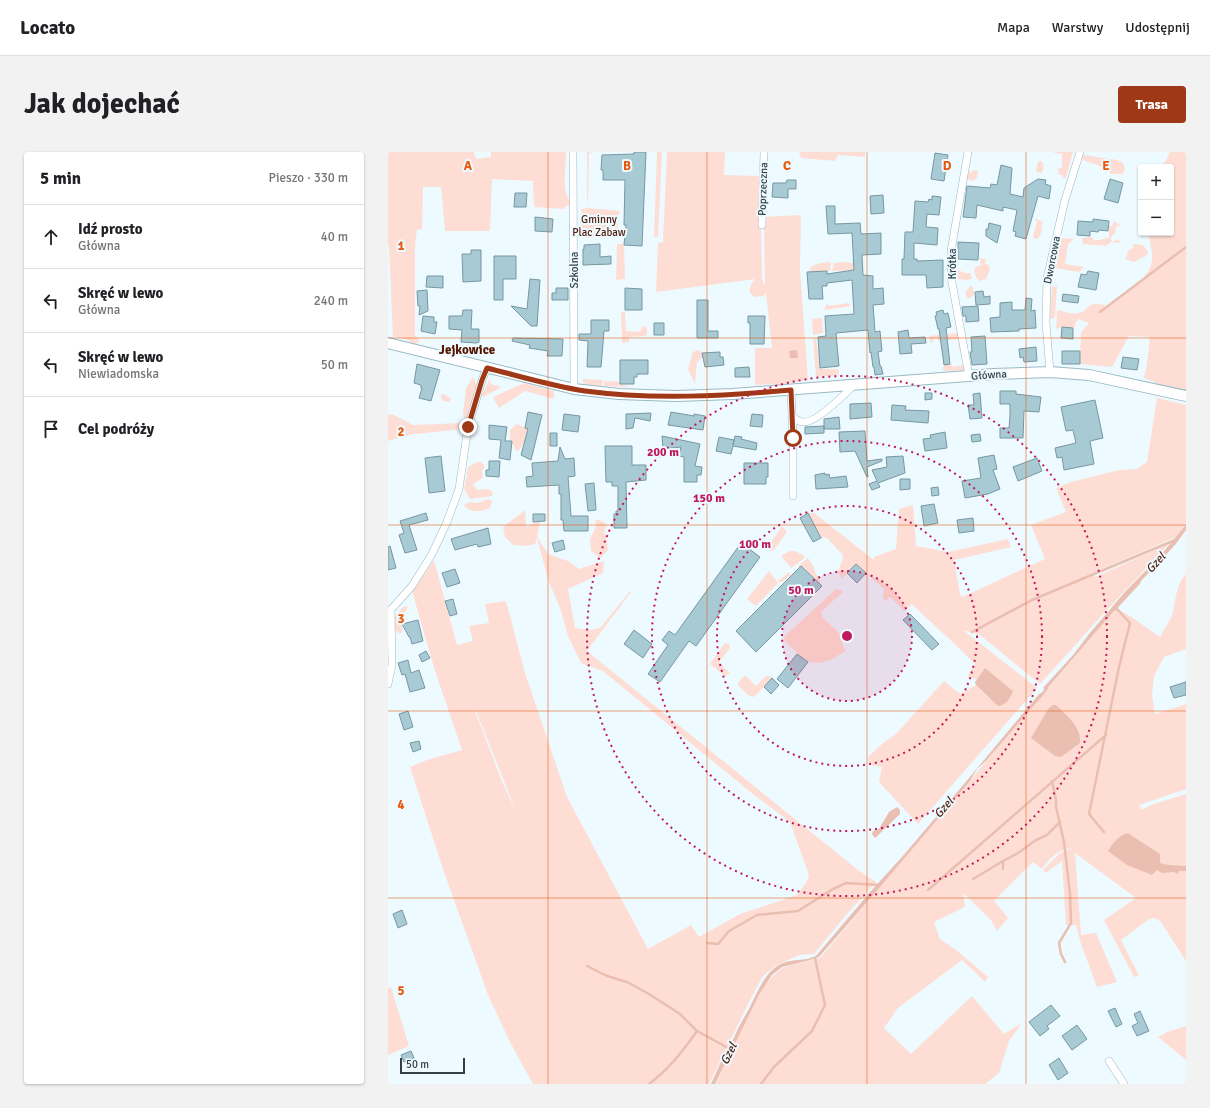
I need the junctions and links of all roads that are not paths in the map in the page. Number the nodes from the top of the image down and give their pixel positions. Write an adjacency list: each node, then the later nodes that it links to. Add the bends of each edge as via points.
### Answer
1 (574, 152): 11 (street, Szkolna)
2 (764, 152): 5 (street, Poprzeczna)
3 (968, 152): 9 (street, Krótka, via 951,251 951,277)
4 (1080, 152): 8 (street, Dworcowa, via 1065,200 1047,278 1046,323)
5 (762, 225)
6 (388, 343): 7 (street, Główna)
7 (487, 368): 11 (street, Główna); 16 (street, via 468,427 459,489 447,522 432,554 412,586)
8 (1050, 372): 9 (street, Główna); 13 (street, Główna, via 1089,375)
9 (969, 376): 10 (street, Główna)
10 (853, 386): 12 (street, Główna); 14 (street, via 810,421 804,423)
11 (574, 389): 12 (street, Główna, via 676,396)
12 (791, 390): 14 (street)
13 (1186, 396)
14 (792, 416): 15 (street)
15 (793, 496)
16 (390, 612): 17 (street, via 392,665)
17 (388, 684)
18 (1109, 1061): 19 (street)
19 (1124, 1084)

